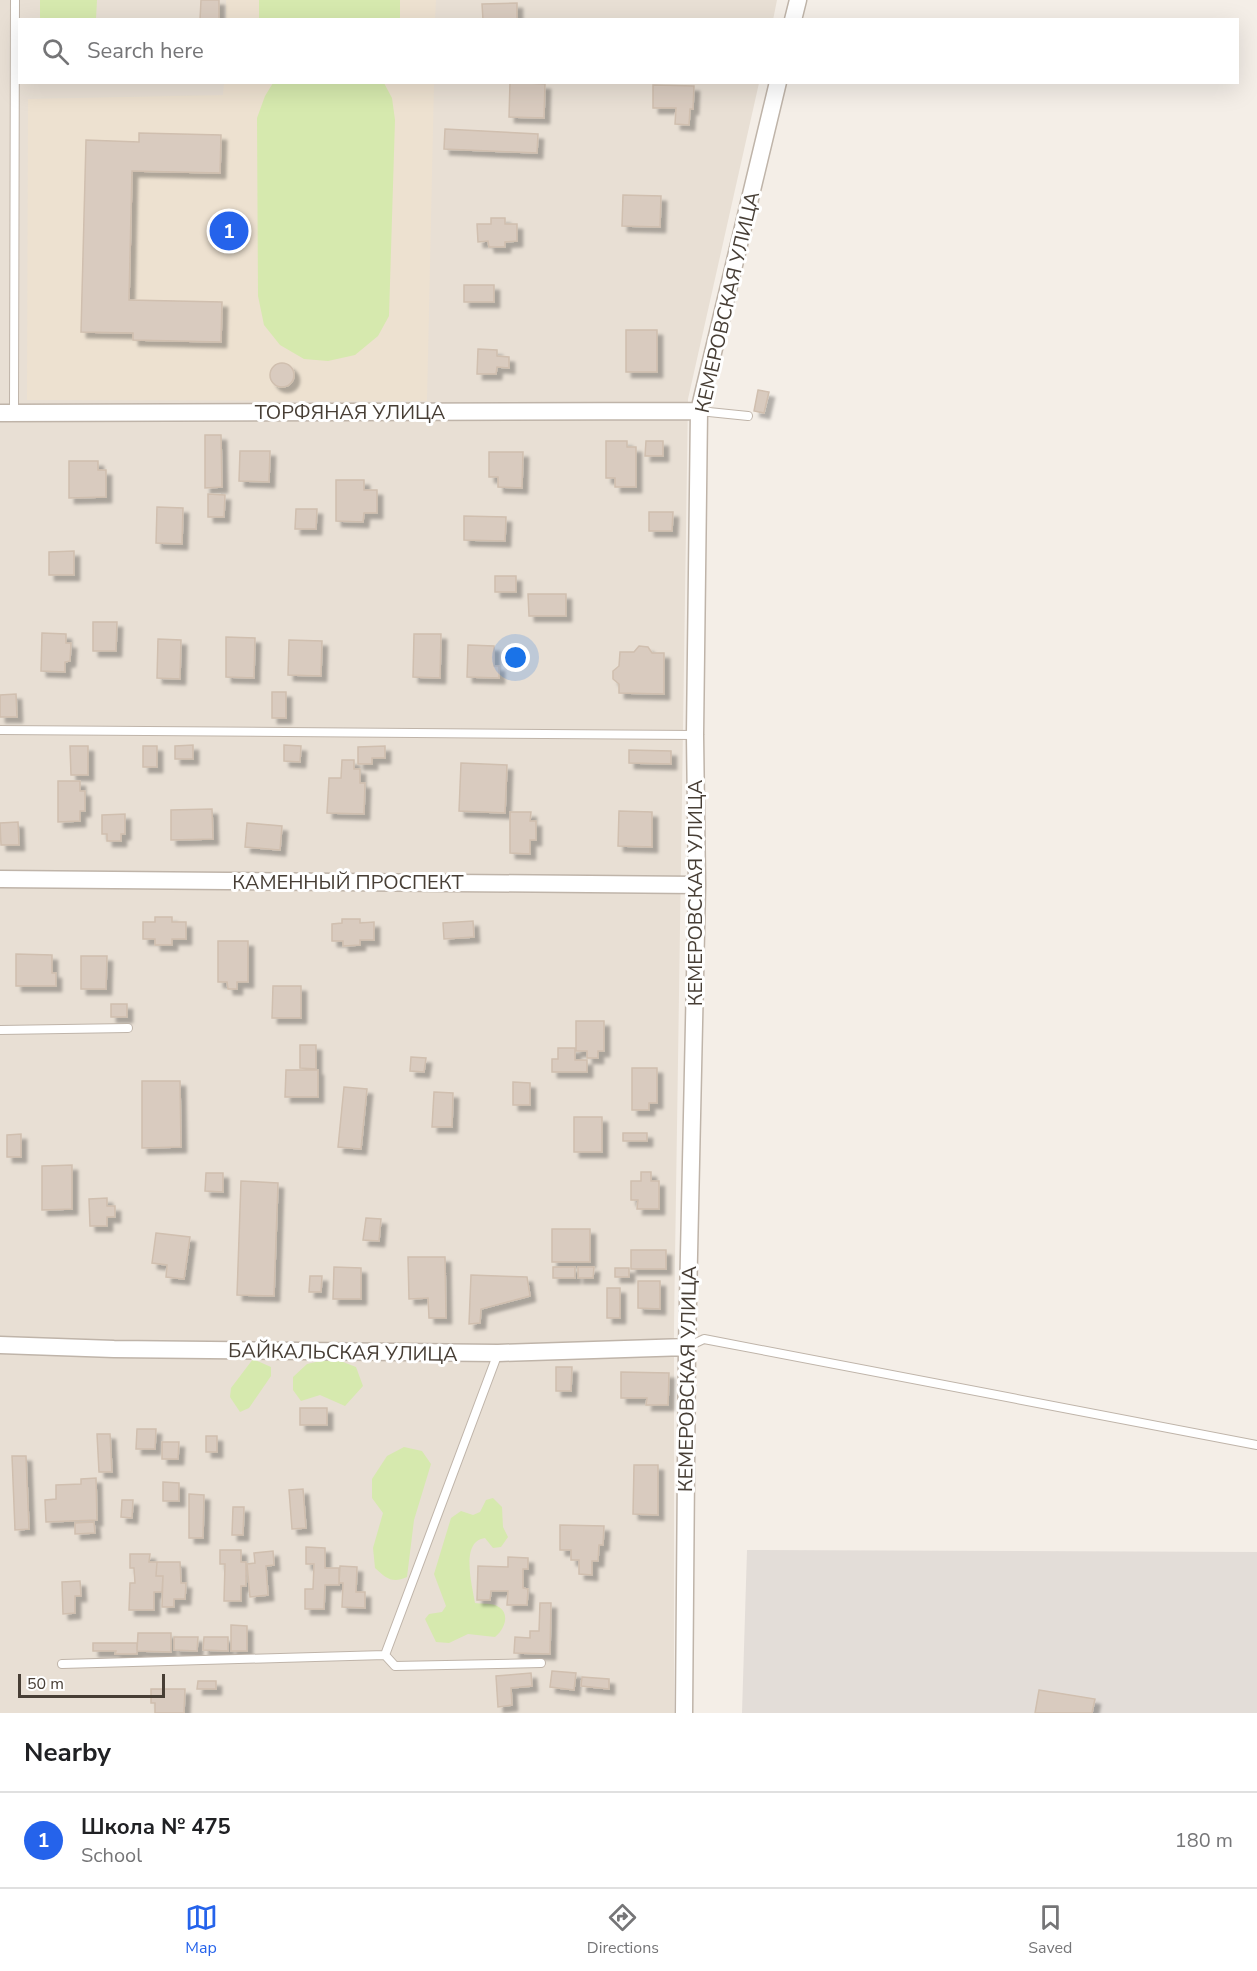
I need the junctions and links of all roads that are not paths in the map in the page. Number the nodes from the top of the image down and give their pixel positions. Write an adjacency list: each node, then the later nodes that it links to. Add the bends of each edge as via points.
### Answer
1 (15, 0): 6 (lane)
2 (798, 0): 3 (street)
3 (794, 18)
4 (778, 84): 5 (street, КЕМЕРОВСКАЯ УЛИЦА)
5 (699, 411): 6 (street, ТОРФЯНАЯ УЛИЦА); 7 (lane); 9 (street, КЕМЕРОВСКАЯ УЛИЦА)
6 (7, 413)
7 (748, 416)
8 (0, 730): 9 (lane)
9 (695, 735): 11 (street, КЕМЕРОВСКАЯ УЛИЦА)
10 (0, 879): 11 (street, КАМЕННЫЙ ПРОСПЕКТ)
11 (697, 885): 15 (street, КЕМЕРОВСКАЯ УЛИЦА)
12 (128, 1028): 13 (lane)
13 (0, 1030)
14 (0, 1345): 16 (street, БАЙКАЛЬСКАЯ УЛИЦА)
15 (687, 1347): 16 (street, БАЙКАЛЬСКАЯ УЛИЦА); 17 (lane, via 704,1339); 21 (street, КЕМЕРОВСКАЯ УЛИЦА)
16 (498, 1353): 18 (lane)
17 (1257, 1445)
18 (385, 1655): 19 (lane, via 395,1666); 20 (lane)
19 (541, 1663)
20 (62, 1664)
21 (684, 1713)

